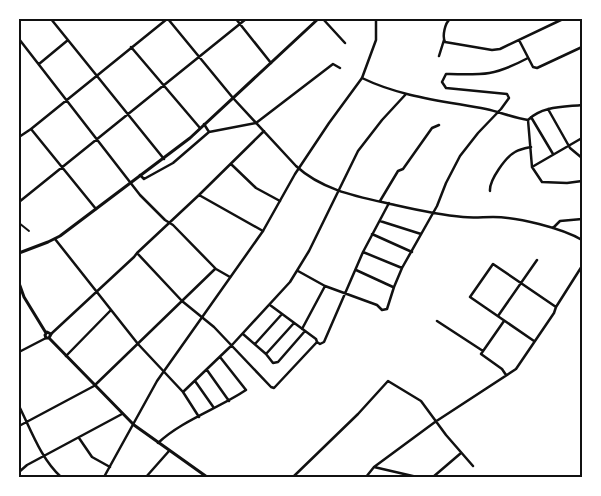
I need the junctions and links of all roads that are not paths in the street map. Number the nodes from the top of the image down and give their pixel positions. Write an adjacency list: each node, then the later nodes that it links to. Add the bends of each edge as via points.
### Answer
1 (51, 19): 13 (street)
2 (167, 19): 17 (street); 20 (street)
3 (236, 19): 11 (street)
4 (246, 19): 11 (street)
5 (318, 19): 10 (main road)
6 (323, 19): 16 (street)
7 (376, 19): 26 (street, via 376,40)
8 (450, 19): 15 (street)
9 (563, 19): 14 (street)
10 (313, 20): 22 (main road)
11 (240, 24): 20 (street); 22 (street)
12 (19, 39): 23 (street)
13 (68, 40): 23 (street); 25 (street)
14 (519, 40): 15 (street, via 492,50); 21 (street)
15 (444, 41): 19 (street)
16 (345, 43)
17 (131, 47): 25 (street); 27 (street)
18 (582, 47): 21 (street, via 537,68)
19 (439, 56)
20 (198, 57): 27 (street); 29 (street)
21 (528, 58): 33 (street, via 492,74 446,74 442,82 446,88 507,94 506,104)
22 (271, 63): 29 (main road)
23 (39, 64): 30 (street)
24 (340, 68): 36 (street, via 333,64)
25 (96, 75): 30 (street); 34 (street)
26 (362, 78): 28 (street); 54 (street)
27 (163, 86): 34 (street); 39 (street)
28 (406, 94): 33 (street); 58 (street, via 358,151)
29 (233, 98): 36 (street); 37 (main road)
30 (67, 99): 40 (street); 44 (street)
31 (582, 106): 32 (street)
32 (548, 109): 35 (street); 46 (street)
33 (497, 112): 35 (street); 66 (street, via 460,156)
34 (127, 114): 44 (street); 50 (street)
35 (530, 118): 47 (street); 48 (street)
36 (256, 123): 41 (street); 42 (street)
37 (204, 124): 39 (main road); 42 (street)
38 (439, 125): 62 (street, via 432,128)
39 (200, 128): 50 (main road)
40 (31, 129): 43 (street); 52 (street)
41 (264, 131): 51 (street); 54 (street)
42 (209, 132): 55 (street, via 174,163 144,179)
43 (19, 137)
44 (97, 138): 52 (street); 57 (street)
45 (582, 138): 46 (street)
46 (568, 146): 48 (street); 49 (street)
47 (531, 147): 53 (street); 59 (street, via 513,153 494,177)
48 (554, 155): 53 (street)
49 (582, 158)
50 (164, 159): 55 (main road)
51 (231, 164): 60 (street); 61 (street, via 256,188)
52 (62, 167): 63 (street); 65 (street)
53 (532, 167): 56 (street, via 542,182)
54 (299, 168): 58 (street); 61 (street)
55 (140, 175): 57 (main road)
56 (582, 181)
57 (131, 182): 65 (main road); 70 (street)
58 (338, 191): 62 (street); 87 (street)
59 (490, 191)
60 (200, 195): 70 (street); 73 (street)
61 (280, 201): 73 (street)
62 (380, 201): 64 (street)
63 (19, 202)
64 (389, 203): 66 (street); 68 (street)
65 (96, 209): 76 (main road)
66 (433, 213): 71 (street, via 465,218 514,218); 75 (street)
67 (582, 219): 71 (street, via 560,221)
68 (380, 220): 74 (street); 75 (street)
69 (19, 223): 72 (street)
70 (170, 223): 81 (street); 85 (street)
71 (553, 228): 77 (street)
72 (29, 231)
73 (263, 231): 88 (street)
74 (372, 234): 78 (street); 79 (street)
75 (421, 234): 79 (street)
76 (55, 239): 80 (main road); 93 (street)
77 (582, 240)
78 (363, 252): 84 (street); 86 (street)
79 (412, 252): 84 (street)
80 (19, 253)
81 (137, 253): 93 (street); 95 (street)
82 (537, 260): 90 (street)
83 (582, 266): 97 (street)
84 (402, 268): 92 (street)
85 (216, 269): 88 (street); 95 (street)
86 (356, 270): 92 (street); 94 (street)
87 (298, 271): 91 (street); 96 (street)
88 (230, 277): 101 (street)
89 (19, 282): 106 (main road)
90 (521, 283): 97 (street); 100 (street); 100 (street, via 493,264 470,297)
91 (325, 286): 94 (street); 105 (street)
92 (394, 287): 94 (street, via 385,310)
93 (97, 292): 98 (street); 107 (street)
94 (345, 293): 110 (street, via 324,342)
95 (182, 301): 101 (street); 112 (street)
96 (270, 305): 99 (street); 108 (street)
97 (556, 307): 111 (street)
98 (111, 310): 112 (street); 118 (street)
99 (282, 314): 104 (street); 113 (street)
100 (498, 316): 102 (street)
101 (201, 318): 114 (street); 121 (street)
102 (504, 320): 111 (street); 115 (street)
103 (437, 321): 115 (street)
104 (294, 323): 105 (street); 117 (street)
105 (304, 330): 110 (street); 117 (street, via 278,362 273,363)
106 (45, 332): 107 (main road); 109 (main road)
107 (51, 334): 109 (main road)
108 (243, 334): 113 (street); 114 (street)
109 (49, 338): 116 (street); 118 (main road)
110 (317, 342): 114 (street, via 274,388)
111 (534, 342): 122 (street, via 516,369)
112 (138, 344): 121 (street); 124 (street)
113 (255, 344): 117 (street)
114 (232, 345): 119 (street)
115 (483, 351): 122 (street, via 481,354)
116 (19, 352)
117 (266, 354)
118 (66, 356): 124 (main road)
119 (220, 357): 120 (street); 126 (street, via 246,390)
120 (207, 370): 123 (street); 126 (street)
121 (164, 371): 125 (street); 133 (street)
122 (506, 375): 132 (street)
123 (195, 381): 125 (street); 128 (street)
124 (94, 386): 129 (main road); 131 (street)
125 (183, 392): 130 (street)
126 (229, 401): 128 (street)
127 (19, 406): 131 (street)
128 (214, 408): 130 (street)
129 (122, 414): 133 (main road); 135 (street)
130 (199, 417): 136 (street, via 169,432)
131 (26, 422): 134 (street); 139 (street)
132 (435, 422): 138 (street); 142 (street); 150 (street, via 421,401 388,381)
133 (134, 424): 136 (main road); 141 (street)
134 (19, 426)
135 (79, 438): 139 (street); 141 (street, via 92,457)
136 (158, 443): 137 (main road)
137 (169, 451): 144 (main road); 147 (street)
138 (461, 453): 140 (street); 153 (street)
139 (44, 456): 143 (street); 145 (street)
140 (473, 466)
141 (110, 467): 146 (street)
142 (374, 467): 151 (street); 152 (street)
143 (19, 472)
144 (202, 474): 148 (street); 149 (main road)
145 (61, 477)
146 (104, 477)
147 (146, 477)
148 (199, 477)
149 (207, 477)
150 (293, 477)
151 (366, 477)
152 (417, 477)
153 (433, 477)

